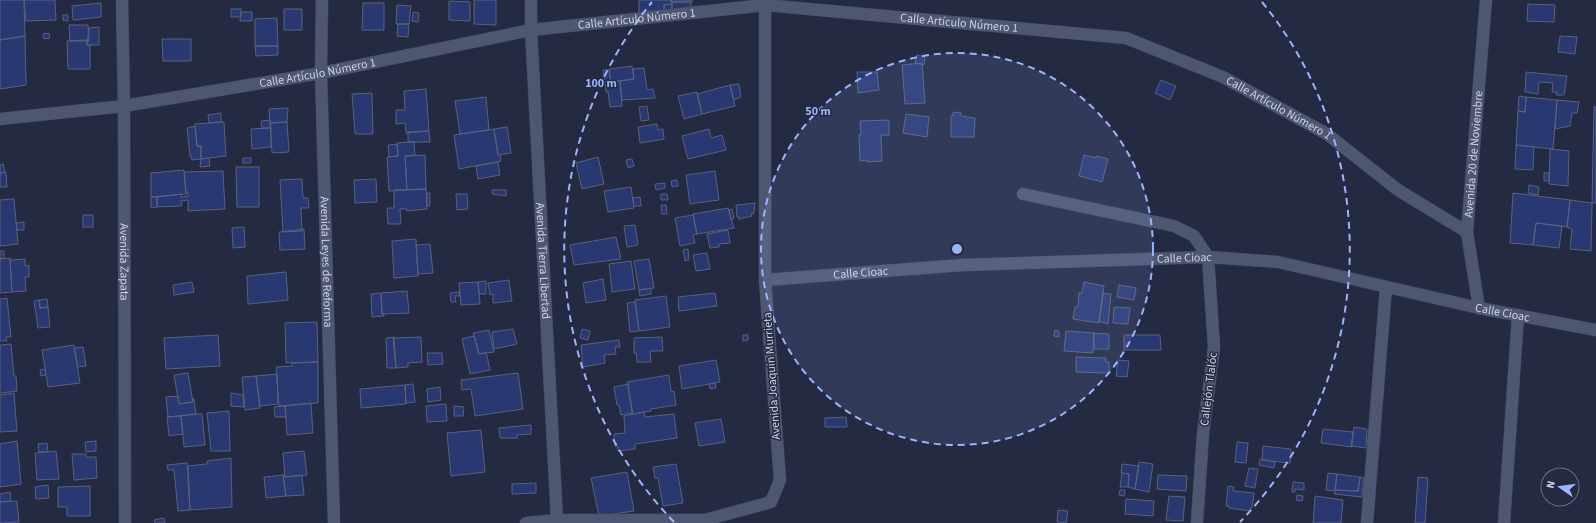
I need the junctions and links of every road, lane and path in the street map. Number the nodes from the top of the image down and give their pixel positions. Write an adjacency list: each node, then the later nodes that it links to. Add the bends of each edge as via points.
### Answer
1 (122, 0): 8 (street, Avenida Zapata)
2 (322, 0): 7 (street, Avenida Leyes de Reforma)
3 (531, 0): 6 (street, Avenida Tierra Libertad)
4 (1486, 0): 11 (street, Avenida 20 de Noviembre)
5 (765, 2): 6 (street, Calle Artículo Número 1); 11 (street, Calle Artículo Número 1, via 1126,38 1222,77 1327,134 1398,190); 13 (street, Avenida Joaquín Murrieta)
6 (531, 30): 7 (street, Calle Artículo Número 1); 18 (street, Avenida Tierra Libertad)
7 (321, 73): 8 (street, Calle Artículo Número 1); 22 (street, Avenida Leyes de Reforma)
8 (124, 106): 9 (street, Calle Artículo Número 1); 21 (street, Avenida Zapata)
9 (0, 119)
10 (1023, 194): 12 (street, via 1174,226 1194,236)
11 (1466, 232): 15 (street, Avenida 20 de Noviembre)
12 (1208, 257): 13 (street, Calle Cioac, via 963,265); 14 (street, Calle Cioac, via 1278,262); 20 (street, Callejón Tlalóc, via 1214,347 1203,434)
13 (765, 280): 19 (street, Avenida Joaquín Murrieta, via 780,480 771,502)
14 (1386, 287): 15 (street, Calle Cioac); 24 (street)
15 (1479, 308): 16 (street, Calle Cioac)
16 (1518, 315): 17 (street, Calle Cioac); 25 (street)
17 (1596, 330)
18 (557, 520): 19 (street, Avenida Joaquín Murrieta); 23 (street, Avenida Joaquín Murrieta)
19 (706, 522)
20 (1197, 522)
21 (125, 523)
22 (334, 523)
23 (526, 523)
24 (1367, 523)
25 (1504, 523)

